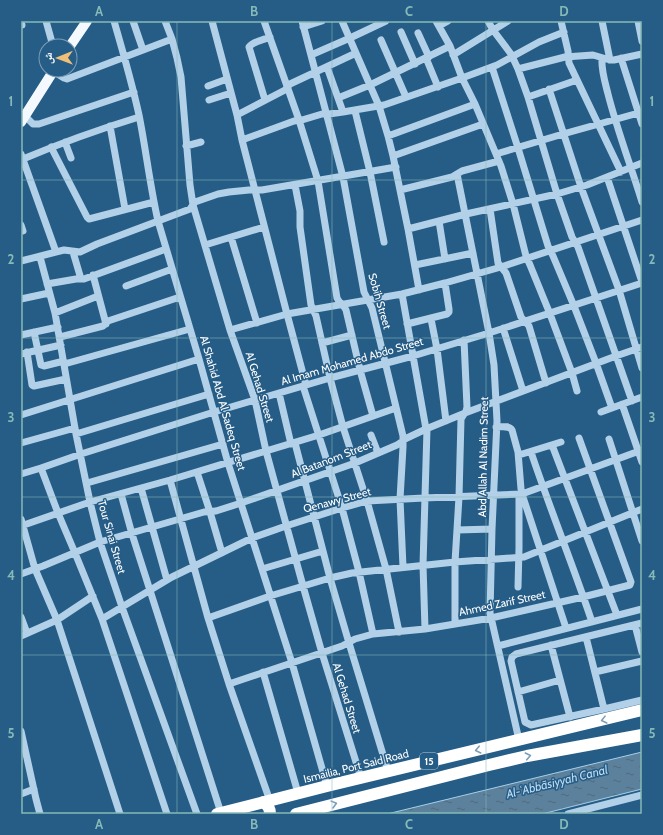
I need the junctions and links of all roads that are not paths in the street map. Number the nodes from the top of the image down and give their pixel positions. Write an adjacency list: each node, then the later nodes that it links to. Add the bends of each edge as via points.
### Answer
1 (46, 21): 23 (street)
2 (87, 21): 24 (main road)
3 (114, 21): 36 (street, Al Shahid Abd Al Sadeq Street)
4 (133, 21): 31 (street)
5 (165, 21): 27 (street, Al Gehad Street)
6 (212, 21): 52 (street)
7 (264, 21): 25 (street)
8 (322, 21): 18 (street)
9 (342, 21): 26 (street)
10 (386, 21): 26 (street)
11 (448, 21): 17 (street)
12 (488, 21): 19 (street)
13 (508, 21): 19 (street)
14 (561, 21): 21 (street)
15 (602, 21): 42 (street)
16 (638, 21): 29 (street)
17 (438, 23): 30 (street)
18 (303, 24): 34 (street, Sobih Street)
19 (493, 30): 35 (street); 37 (street)
20 (401, 32): 43 (street)
21 (564, 32): 37 (street, via 539,42); 38 (street)
22 (418, 33): 39 (street)
23 (51, 38)
24 (75, 38)
25 (270, 38): 56 (street); 65 (street, via 253,43 249,47)
26 (350, 38): 32 (street); 34 (street)
27 (172, 39): 31 (street); 87 (street, Al Gehad Street, via 181,77)
28 (381, 40): 48 (street)
29 (642, 41)
30 (450, 46): 35 (street); 39 (street)
31 (143, 50): 36 (street)
32 (356, 53): 44 (street); 54 (street)
33 (642, 54): 41 (street)
34 (311, 55): 47 (street, Sobih Street)
35 (453, 55): 51 (street)
36 (124, 57): 49 (street); 59 (street, Al Shahid Abd Al Sadeq Street)
37 (513, 57): 45 (street); 46 (street)
38 (568, 57): 40 (street, via 593,55); 46 (street); 53 (street)
39 (427, 58): 43 (street); 57 (street)
40 (602, 58): 42 (street); 76 (street, via 602,71)
41 (621, 58): 42 (street); 70 (street)
42 (610, 60)
43 (415, 64): 48 (street)
44 (327, 67): 47 (street); 63 (street)
45 (492, 67): 51 (street); 89 (street)
46 (518, 69): 62 (street)
47 (315, 72): 56 (street); 71 (street, Sobih Street)
48 (396, 73): 54 (street); 61 (street)
49 (78, 75)
50 (49, 78): 74 (main road)
51 (462, 78): 57 (street); 66 (street)
52 (227, 79): 55 (street); 60 (street)
53 (577, 80): 58 (street); 79 (street)
54 (370, 85): 63 (street); 67 (street)
55 (208, 86)
56 (288, 87): 65 (street); 75 (street)
57 (438, 87): 61 (street)
58 (549, 90): 62 (street); 81 (street)
59 (134, 92): 73 (street, Al Shahid Abd Al Sadeq Street); 74 (street, via 39,124)
60 (231, 93): 64 (street); 72 (street)
61 (406, 97): 67 (street)
62 (528, 97): 84 (street)
63 (338, 98): 69 (street)
64 (209, 100)
65 (265, 100): 72 (street)
66 (474, 104): 77 (street); 82 (street)
67 (379, 106): 68 (street); 82 (street)
68 (355, 110): 69 (street); 97 (street)
69 (343, 112): 71 (street)
70 (640, 113): 76 (street); 78 (street)
71 (326, 114): 75 (street); 100 (street, Sobih Street)
72 (237, 115): 83 (street)
73 (140, 117): 80 (street); 109 (street, Al Shahid Abd Al Sadeq Street)
74 (22, 119)
75 (299, 120): 83 (street); 102 (street)
76 (615, 120): 79 (street); 96 (street)
77 (483, 124): 91 (street); 93 (street)
78 (642, 124)
79 (599, 125): 81 (street); 98 (street)
80 (110, 126): 85 (street); 113 (street)
81 (563, 134): 84 (street); 104 (street)
82 (388, 136): 91 (street)
83 (242, 140): 105 (street)
84 (541, 141): 89 (street); 107 (street)
85 (65, 142): 88 (street); 92 (street)
86 (201, 142): 87 (street)
87 (186, 146): 112 (street, Al Gehad Street)
88 (51, 147): 90 (street); 113 (street, via 88,218)
89 (518, 148): 93 (street); 108 (street)
90 (22, 156): 129 (street)
91 (394, 156): 95 (street)
92 (71, 158)
93 (498, 158): 99 (street); 111 (street)
94 (642, 163): 96 (street)
95 (396, 167): 97 (street); 106 (street)
96 (631, 167): 98 (street); 110 (street)
97 (370, 172): 100 (street); 124 (street)
98 (620, 172): 101 (street)
99 (457, 174): 106 (street); 115 (street, Abd Allah Al Nadim Street)
100 (343, 177): 102 (street); 154 (street, Sobih Street, via 364,292)
101 (608, 177): 104 (street); 120 (street)
102 (318, 181): 103 (street); 155 (street, via 337,298)
103 (295, 185): 105 (street); 157 (street)
104 (581, 187): 107 (street); 122 (street)
105 (255, 190): 112 (street, via 224,192 197,201); 119 (street)
106 (400, 190): 121 (street)
107 (557, 194): 108 (street); 125 (street)
108 (533, 199): 111 (street); 128 (street)
109 (154, 202): 113 (street); 117 (street, Al Shahid Abd Al Sadeq Street)
110 (642, 202)
111 (512, 204): 114 (street); 133 (street)
112 (193, 205): 117 (street, via 190,209); 126 (street, Al Gehad Street)
113 (125, 209)
114 (490, 209): 115 (street); 137 (street)
115 (466, 214): 118 (street); 131 (street, Abd Allah Al Nadim Street)
116 (642, 220): 120 (street)
117 (158, 221): 127 (street, Al Shahid Abd Al Sadeq Street); 130 (street, via 80,252)
118 (439, 221): 121 (street); 134 (street)
119 (264, 227): 123 (street); 159 (street)
120 (623, 227): 122 (street); 142 (street)
121 (408, 229): 136 (street)
122 (598, 235): 125 (street); 147 (street)
123 (231, 237): 126 (street); 163 (street)
124 (384, 242)
125 (575, 242): 128 (street); 152 (street)
126 (205, 245): 169 (street, Al Gehad Street)
127 (166, 249): 138 (street, Al Shahid Abd Al Sadeq Street); 140 (street)
128 (550, 251): 133 (street); 156 (street)
129 (56, 252): 130 (street); 132 (street)
130 (73, 252): 141 (street)
131 (473, 252): 134 (street); 139 (street, Abd Allah Al Nadim Street)
132 (40, 257): 135 (street); 143 (street, Tour Sinai Street)
133 (527, 258): 137 (street); 160 (street)
134 (446, 259): 136 (street)
135 (21, 261)
136 (415, 265): 146 (street)
137 (501, 267): 139 (street); 162 (street, via 506,273 521,317)
138 (172, 269): 145 (street); 151 (street, Al Shahid Abd Al Sadeq Street)
139 (477, 274): 144 (street); 171 (street, Abd Allah Al Nadim Street)
140 (93, 275): 141 (street); 150 (street)
141 (81, 279): 143 (street)
142 (642, 282): 147 (street, Al Imam Mohamed Abdo Street)
143 (47, 284): 148 (street, Tour Sinai Street)
144 (445, 284): 146 (street); 161 (street, via 449,312)
145 (126, 286)
146 (419, 290): 149 (street)
147 (619, 290): 152 (street, Al Imam Mohamed Abdo Street); 178 (street)
148 (49, 293): 153 (street); 158 (street, Tour Sinai Street)
149 (402, 294): 154 (street); 165 (street)
150 (98, 296): 158 (street); 164 (street)
151 (180, 297): 164 (street, via 108,321); 168 (street, Al Shahid Abd Al Sadeq Street)
152 (596, 298): 156 (street, Al Imam Mohamed Abdo Street); 183 (street)
153 (21, 299)
154 (368, 300): 155 (street); 187 (street, Sobih Street)
155 (342, 304): 157 (street); 173 (street)
156 (574, 306): 160 (street, Al Imam Mohamed Abdo Street); 186 (street)
157 (313, 309): 159 (street); 176 (street)
158 (55, 313): 166 (street, Tour Sinai Street)
159 (287, 314): 163 (street); 194 (street)
160 (550, 314): 162 (street, Al Imam Mohamed Abdo Street); 190 (street)
161 (431, 318): 165 (street); 179 (street)
162 (525, 321): 167 (street, Al Imam Mohamed Abdo Street); 193 (street, via 529,326)
163 (257, 323): 169 (street)
164 (106, 324): 174 (street)
165 (407, 324): 182 (street)
166 (58, 327): 170 (street); 174 (street, Tour Sinai Street)
167 (503, 328): 171 (street, Al Imam Mohamed Abdo Street); 195 (street)
168 (190, 329): 184 (street, Al Shahid Abd Al Sadeq Street); 185 (street)
169 (230, 330): 201 (street, Al Gehad Street)
170 (34, 332): 172 (street); 180 (street)
171 (489, 333): 175 (street, Al Imam Mohamed Abdo Street); 203 (street, Abd Allah Al Nadim Street)
172 (21, 335)
173 (352, 335): 176 (street); 189 (street)
174 (60, 337): 177 (street, Tour Sinai Street)
175 (464, 340): 179 (street, Al Imam Mohamed Abdo Street); 209 (street, via 467,407)
176 (322, 343): 191 (street)
177 (61, 345): 180 (street); 185 (street, Tour Sinai Street)
178 (639, 348): 183 (street, Al Batanom Street); 188 (street)
179 (437, 349): 182 (street, Al Imam Mohamed Abdo Street); 212 (street)
180 (38, 350): 181 (street); 185 (street, via 43,366)
181 (24, 353): 192 (street, via 32,385)
182 (413, 356): 187 (street, Al Imam Mohamed Abdo Street); 215 (street)
183 (616, 356): 186 (street, Al Batanom Street); 202 (street)
184 (199, 359): 198 (street, Al Shahid Abd Al Sadeq Street); 200 (street)
185 (64, 363): 192 (street, Tour Sinai Street)
186 (596, 363): 190 (street, Al Batanom Street); 206 (street)
187 (385, 364): 189 (street, Al Imam Mohamed Abdo Street); 205 (street, Sobih Street)
188 (642, 368)
189 (360, 370): 191 (street, Al Imam Mohamed Abdo Street); 211 (street)
190 (572, 373): 193 (street, Al Batanom Street); 196 (street)
191 (330, 378): 194 (street, Al Imam Mohamed Abdo Street); 213 (street)
192 (66, 379): 200 (street, Tour Sinai Street)
193 (546, 383): 195 (street, Al Batanom Street)
194 (304, 385): 197 (street, Al Imam Mohamed Abdo Street); 218 (street)
195 (523, 391): 203 (street, Al Batanom Street)
196 (577, 391)
197 (279, 393): 201 (street, Al Imam Mohamed Abdo Street); 224 (street)
198 (209, 394): 207 (street, Al Shahid Abd Al Sadeq Street); 216 (street)
199 (642, 397): 202 (street)
200 (70, 399): 210 (street); 216 (street, Tour Sinai Street)
201 (254, 400): 207 (street, Al Imam Mohamed Abdo Street); 228 (street, Al Gehad Street)
202 (632, 401): 204 (street)
203 (496, 402): 209 (street, Al Batanom Street); 214 (street, Abd Allah Al Nadim Street)
204 (622, 404): 206 (street); 227 (street)
205 (396, 408): 211 (street); 221 (street, Sobih Street)
206 (612, 408): 208 (street)
207 (214, 412): 225 (street, Al Shahid Abd Al Sadeq Street); 231 (street, Al Imam Mohamed Abdo Street)
208 (601, 412)
209 (465, 413): 212 (street, Al Batanom Street); 252 (street, via 461,419)
210 (21, 415)
211 (373, 416): 213 (street)
212 (446, 421): 215 (street, Al Batanom Street)
213 (343, 427): 218 (street); 236 (street)
214 (496, 427): 232 (street, via 512,428); 251 (street, Abd Allah Al Nadim Street)
215 (426, 429): 221 (street, Al Batanom Street); 253 (street)
216 (76, 431): 223 (street); 231 (street, Tour Sinai Street)
217 (371, 435): 230 (street)
218 (319, 436): 224 (street); 240 (street)
219 (579, 438): 238 (street, Ahmed Zarif Street)
220 (609, 439): 233 (street)
221 (404, 440): 230 (street, Al Batanom Street); 254 (street, Sobih Street)
222 (561, 442): 226 (street)
223 (21, 443)
224 (293, 443): 228 (street); 244 (street)
225 (223, 444): 234 (street, Al Shahid Abd Al Sadeq Street); 245 (street)
226 (552, 445): 229 (street); 242 (street)
227 (640, 450): 233 (street, Qenawy Street); 235 (street)
228 (266, 452): 234 (street); 248 (street, Al Gehad Street)
229 (531, 452): 232 (street); 246 (street)
230 (378, 453): 236 (street, Al Batanom Street)
231 (81, 454): 237 (street, Al Imam Mohamed Abdo Street); 245 (street, Tour Sinai Street)
232 (519, 455): 250 (street)
233 (616, 460): 238 (street, Qenawy Street); 262 (street)
234 (228, 462): 239 (street); 257 (street, Al Shahid Abd Al Sadeq Street)
235 (642, 462)
236 (355, 463): 240 (street, Al Batanom Street); 255 (street)
237 (41, 468): 241 (street, Al Imam Mohamed Abdo Street); 261 (street)
238 (590, 469): 242 (street, Qenawy Street); 266 (street, Ahmed Zarif Street)
239 (196, 472): 243 (street); 260 (street)
240 (330, 472): 244 (street, Al Batanom Street); 258 (street)
241 (21, 474)
242 (565, 478): 246 (street, Qenawy Street); 271 (street)
243 (170, 480): 247 (street); 264 (street)
244 (305, 481): 248 (street, Al Batanom Street); 263 (street)
245 (87, 483): 256 (street, Tour Sinai Street)
246 (542, 487): 250 (street, Qenawy Street); 276 (street)
247 (141, 488): 249 (street); 268 (street)
248 (276, 492): 257 (street, Al Batanom Street); 267 (street, Al Gehad Street)
249 (121, 494): 256 (street); 272 (street)
250 (521, 494): 251 (street, Qenawy Street); 278 (street); 281 (street)
251 (493, 496): 252 (street, Qenawy Street); 269 (street, Abd Allah Al Nadim Street)
252 (459, 497): 253 (street, Qenawy Street); 270 (street)
253 (424, 498): 254 (street, Qenawy Street); 285 (street)
254 (400, 499): 255 (street, Qenawy Street); 287 (street, Sobih Street)
255 (367, 501): 258 (street, Qenawy Street); 290 (street)
256 (90, 502): 261 (street); 275 (street, Tour Sinai Street)
257 (241, 504): 260 (street, Al Batanom Street); 273 (street, Al Shahid Abd Al Sadeq Street)
258 (342, 508): 263 (street, Qenawy Street); 291 (street)
259 (642, 510): 262 (street)
260 (210, 512): 264 (street, Al Batanom Street); 280 (street)
261 (58, 513): 265 (street); 279 (street)
262 (633, 513): 266 (street); 274 (street)
263 (314, 517): 267 (street, Qenawy Street); 277 (street)
264 (181, 519): 268 (street, Al Batanom Street); 286 (street)
265 (22, 523): 288 (street)
266 (609, 523): 271 (street); 298 (street, Ahmed Zarif Street, via 631,583)
267 (286, 526): 273 (street, Qenawy Street); 282 (street, Al Gehad Street)
268 (152, 528): 272 (street, Al Batanom Street); 294 (street)
269 (492, 529): 270 (street); 283 (street, Abd Allah Al Nadim Street)
270 (457, 530): 284 (street)
271 (586, 533): 276 (street); 298 (street)
272 (132, 534): 275 (street, Al Batanom Street); 297 (street)
273 (252, 538): 280 (street, Qenawy Street); 289 (street, Al Shahid Abd Al Sadeq Street)
274 (642, 541)
275 (100, 542): 279 (street, Al Batanom Street); 303 (street, Tour Sinai Street)
276 (563, 542): 278 (street); 301 (street)
277 (323, 551): 282 (street); 293 (street)
278 (541, 551): 281 (street); 302 (street)
279 (75, 553): 288 (street, Al Batanom Street); 299 (street)
280 (222, 553): 286 (street, Qenawy Street)
281 (519, 558): 283 (street); 296 (street)
282 (295, 559): 289 (street); 295 (street, Al Gehad Street)
283 (491, 560): 284 (street); 308 (street, Abd Allah Al Nadim Street)
284 (455, 562): 285 (street); 312 (street)
285 (422, 565): 287 (street); 315 (street)
286 (194, 567): 294 (street, Qenawy Street); 307 (street)
287 (403, 567): 290 (street)
288 (35, 569): 292 (street, Al Batanom Street); 310 (street)
289 (262, 569): 300 (street, Al Shahid Abd Al Sadeq Street)
290 (386, 569): 291 (street); 316 (street)
291 (359, 572): 293 (street); 318 (street)
292 (21, 574)
293 (330, 578): 295 (street); 320 (street)
294 (167, 580): 297 (street, Qenawy Street)
295 (303, 586): 300 (street); 324 (street, Al Gehad Street)
296 (518, 587)
297 (150, 590): 303 (street, Qenawy Street); 352 (street)
298 (608, 591): 301 (street, Ahmed Zarif Street); 305 (street)
299 (93, 596): 309 (street); 310 (street)
300 (270, 596): 307 (street); 326 (street, Al Shahid Abd Al Sadeq Street)
301 (583, 597): 302 (street, Ahmed Zarif Street); 311 (street)
302 (558, 602): 308 (street, Ahmed Zarif Street); 314 (street)
303 (122, 607): 309 (street, Qenawy Street); 351 (street, Tour Sinai Street)
304 (642, 609): 305 (street)
305 (617, 616): 311 (street)
306 (21, 617): 317 (street)
307 (208, 618): 330 (street)
308 (491, 618): 312 (street, Ahmed Zarif Street); 322 (street, Abd Allah Al Nadim Street)
309 (102, 619): 350 (street)
310 (57, 620): 317 (street); 349 (street)
311 (592, 622): 314 (street)
312 (456, 624): 315 (street, Ahmed Zarif Street)
313 (638, 624): 319 (street); 323 (street)
314 (566, 628): 322 (street)
315 (425, 629): 316 (street, Ahmed Zarif Street)
316 (399, 632): 318 (street, Ahmed Zarif Street)
317 (24, 634)
318 (372, 634): 320 (street, Ahmed Zarif Street)
319 (586, 636): 321 (street); 328 (street)
320 (348, 643): 324 (street, Ahmed Zarif Street); 340 (street)
321 (551, 645): 329 (street); 331 (street, via 516,654 512,658)
322 (498, 646): 338 (street, Abd Allah Al Nadim Street)
323 (642, 652)
324 (322, 653): 326 (street, Ahmed Zarif Street); 341 (street, Al Gehad Street)
325 (642, 661): 328 (street)
326 (292, 663): 327 (street, Ahmed Zarif Street); 342 (street, Al Shahid Abd Al Sadeq Street)
327 (264, 672): 330 (street, Ahmed Zarif Street); 345 (street)
328 (595, 672): 333 (street)
329 (560, 680): 331 (street); 335 (street)
330 (229, 684): 347 (street)
331 (518, 692): 335 (street, via 525,722 528,724)
332 (642, 700): 333 (street)
333 (604, 709): 335 (street)
334 (642, 710): 338 (highway, Ismailia, Port Said Road / 15, one-way to 338)
335 (570, 717)
336 (21, 730): 339 (street)
337 (641, 738): 354 (highway, one-way to 337, via 527,756)
338 (519, 740): 340 (highway, Ismailia, Port Said Road / 15, one-way to 340)
339 (24, 759): 343 (street)
340 (388, 771): 341 (highway, Ismailia, Port Said Road / 15)
341 (361, 778): 342 (highway, Ismailia, Port Said Road / 15)
342 (328, 786): 345 (highway, Ismailia, Port Said Road / 15)
343 (34, 789): 344 (street); 348 (street)
344 (21, 794)
345 (294, 794): 347 (highway, Ismailia, Port Said Road / 15); 354 (highway, via 287,804 289,810)
346 (642, 795): 355 (street)
347 (266, 801): 352 (highway, Ismailia, Port Said Road / 15); 353 (highway)
348 (40, 814)
349 (120, 814)
350 (167, 814)
351 (197, 814)
352 (219, 814)
353 (270, 814)
354 (295, 814)
355 (571, 814)

